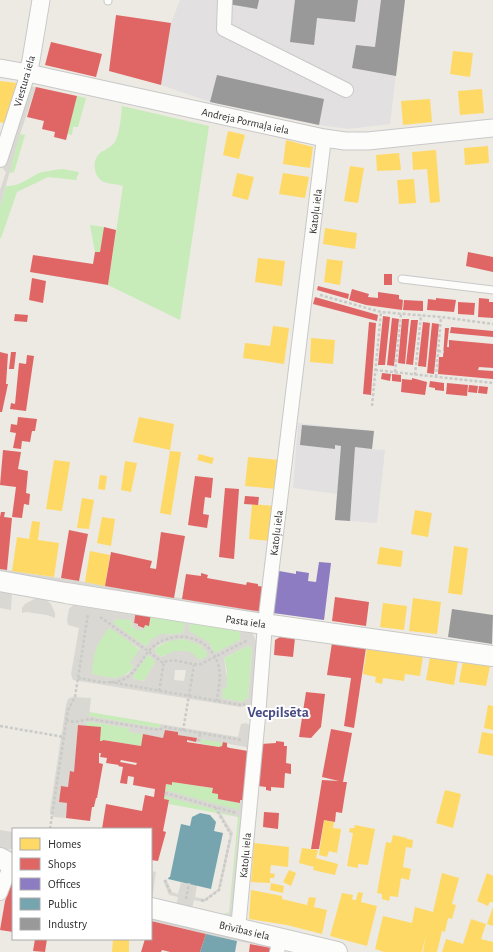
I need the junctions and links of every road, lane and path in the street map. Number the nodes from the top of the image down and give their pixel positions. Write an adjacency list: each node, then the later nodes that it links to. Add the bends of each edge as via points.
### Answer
1 (41, 0): 4 (street, Viestura iela)
2 (225, 0): 5 (street, via 224,29)
3 (0, 68): 4 (street, Andreja Pormaļa iela)
4 (28, 73): 7 (street, Andreja Pormaļa iela); 8 (street, Viestura iela)
5 (346, 90)
6 (493, 128): 7 (street, Andreja Pormaļa iela, via 368,141)
7 (324, 138): 11 (street, Katoļu iela)
8 (0, 160)
9 (402, 279): 10 (lane)
10 (493, 290)
11 (306, 292): 12 (path); 28 (street, Katoļu iela)
12 (381, 312): 13 (path); 19 (path)
13 (401, 314): 14 (path); 20 (path)
14 (421, 315): 15 (path); 21 (path)
15 (441, 317): 16 (path); 17 (path)
16 (493, 324)
17 (438, 352): 18 (path); 22 (path)
18 (444, 352)
19 (375, 370): 20 (path); 24 (path)
20 (395, 372): 21 (path)
21 (415, 375): 22 (path)
22 (436, 377): 23 (path)
23 (493, 383)
24 (372, 406)
25 (0, 580): 28 (main road, Pasta iela)
26 (89, 610): 34 (path)
27 (96, 614): 29 (path)
28 (258, 631): 30 (main road, Pasta iela); 31 (path); 63 (street, Katoļu iela, via 258,718)
29 (148, 651): 31 (path, via 164,640 179,636 201,642); 32 (path); 35 (path, via 131,674 117,682)
30 (493, 656)
31 (215, 657): 33 (path); 38 (path, via 219,670)
32 (163, 664): 33 (path, via 170,660); 36 (path)
33 (194, 665): 37 (path)
34 (78, 678): 35 (path); 40 (path, via 75,697)
35 (110, 682): 36 (path)
36 (159, 691): 37 (path)
37 (189, 696): 38 (path); 43 (path)
38 (217, 701): 39 (path, via 241,705)
39 (249, 702)
40 (66, 720): 42 (path, via 74,722 90,719); 47 (path)
41 (0, 726): 47 (path)
42 (159, 730): 43 (path, via 165,727); 44 (path)
43 (183, 730): 45 (path)
44 (164, 732)
45 (200, 733): 48 (path); 49 (path, via 199,740)
46 (244, 735): 48 (path, via 244,740)
47 (64, 737): 54 (path)
48 (226, 738): 50 (path)
49 (196, 740)
50 (225, 743)
51 (165, 793): 52 (path)
52 (215, 807): 53 (path); 61 (path, via 231,834 219,890 204,901)
53 (239, 814)
54 (50, 828)
55 (8, 862): 57 (street)
56 (165, 880): 58 (path, via 171,894)
57 (0, 893)
58 (178, 895)
59 (186, 897): 60 (path)
60 (192, 898)
61 (198, 899)
62 (152, 908): 63 (main road, Brīvības iela)
63 (238, 929): 64 (main road, Brīvības iela)
64 (279, 946): 65 (main road, Brīvības iela)
65 (337, 952)

